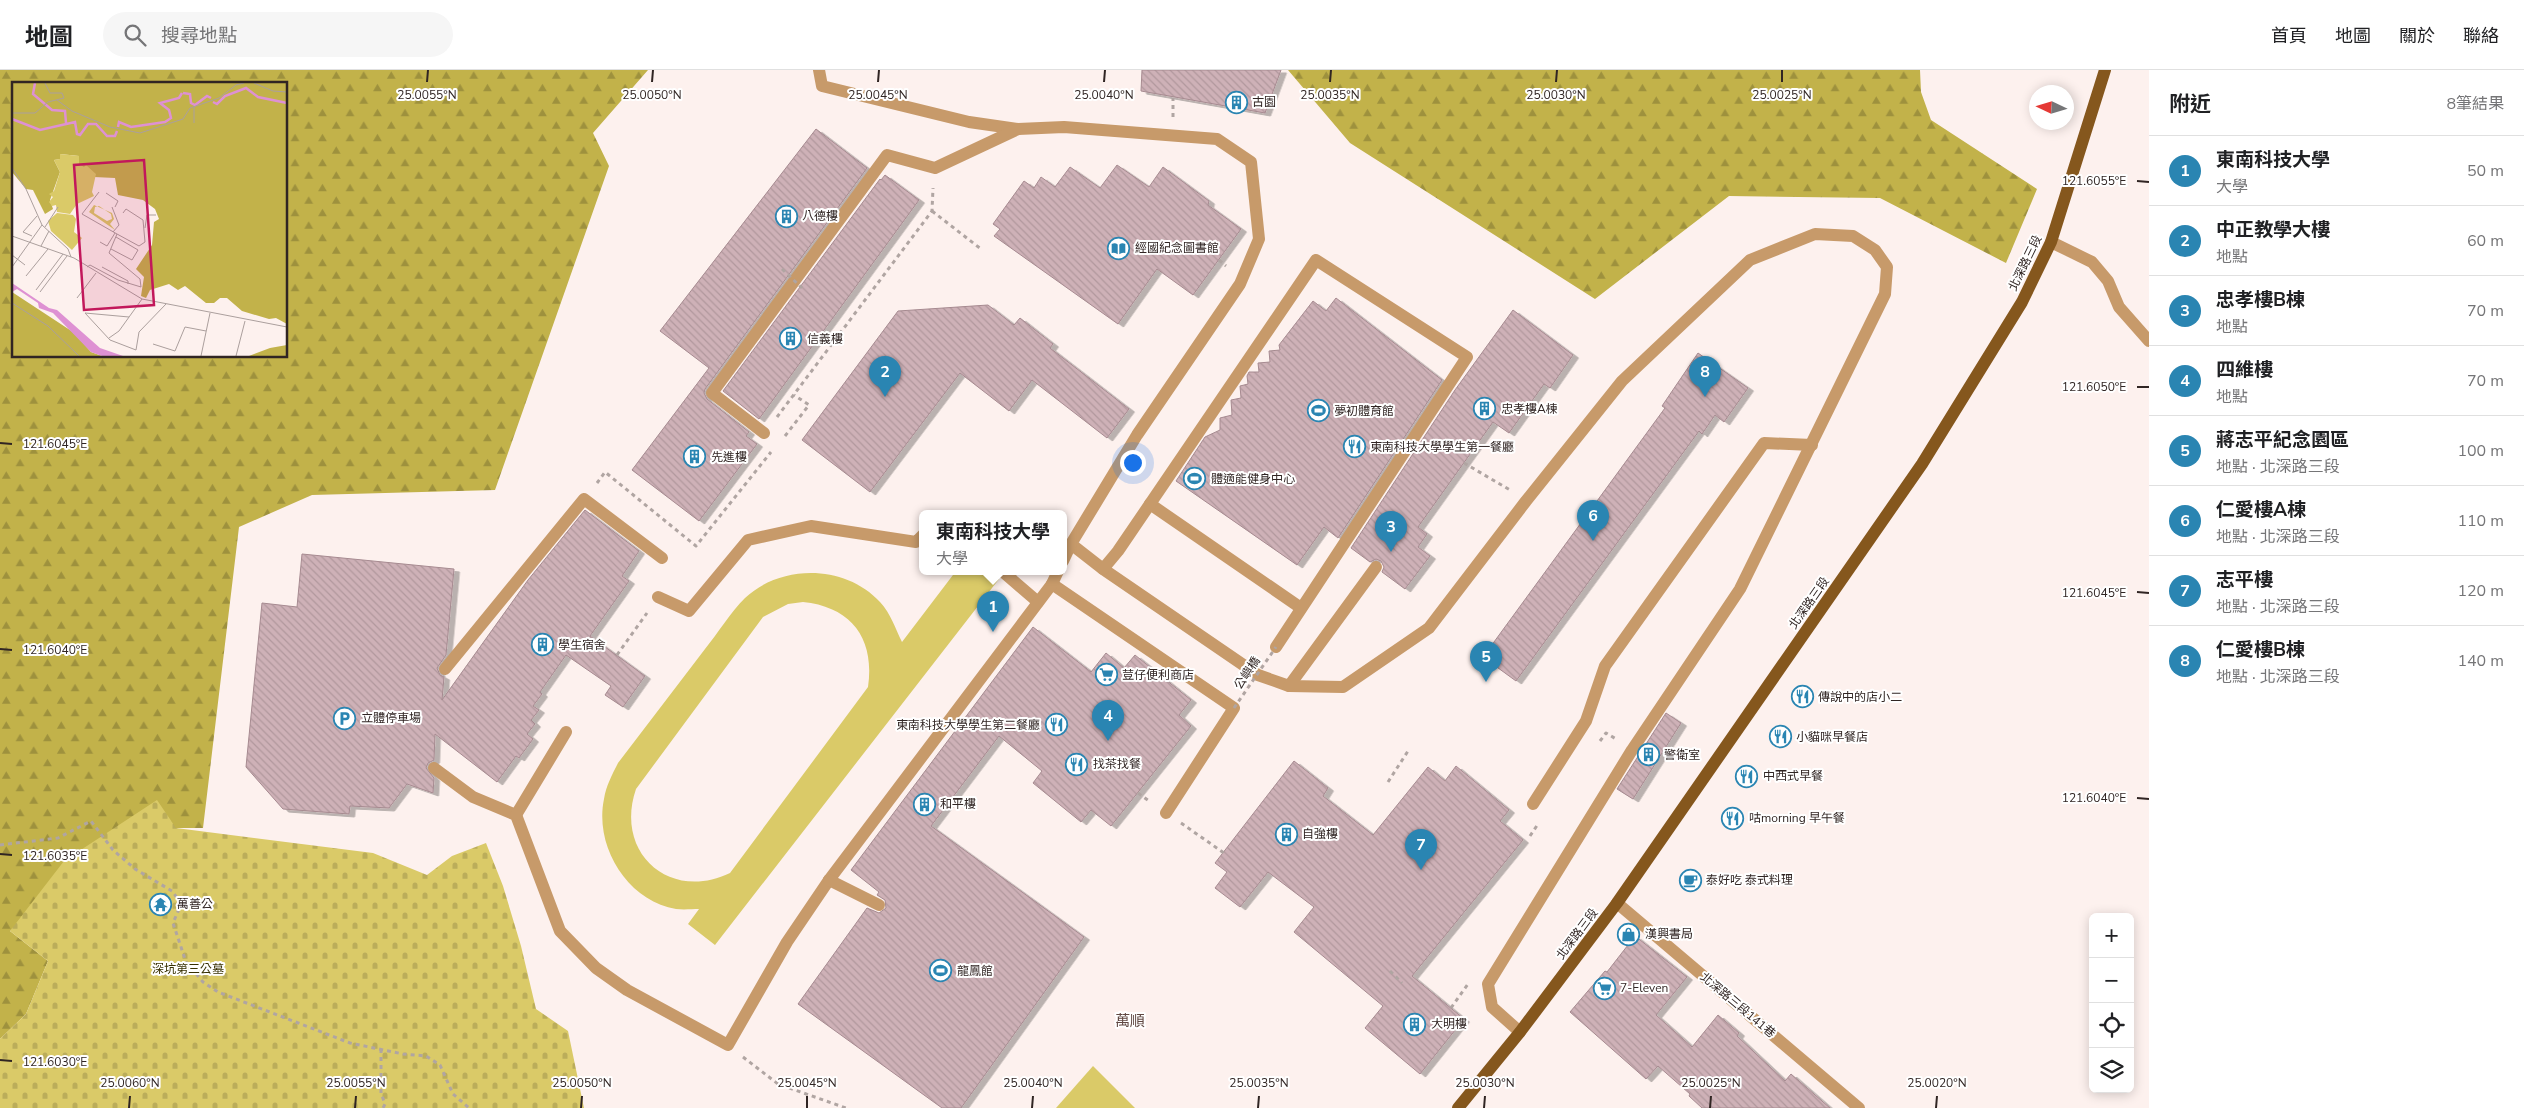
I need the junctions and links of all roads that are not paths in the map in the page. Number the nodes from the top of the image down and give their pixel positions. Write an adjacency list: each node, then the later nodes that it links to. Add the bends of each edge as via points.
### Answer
1 (819, 70): 3 (street, via 822,86 969,122)
2 (2105, 70): 4 (main road, 北深路三段)
3 (1018, 129): 6 (street, via 935,168 887,156 712,393); 10 (street, via 1064,127 1217,139 1251,162 1259,239 1240,284 1137,435)
4 (2051, 242): 5 (street, via 2092,262 2108,281 2120,307); 30 (main road, 北深路三段, via 2022,302 1922,464)
5 (2149, 340)
6 (764, 433)
7 (1812, 444): 23 (street, via 1885,294 1886,267 1875,250 1852,236 1815,234 1750,260 1622,381 1429,628 1343,687); 26 (street, via 1764,443 1605,666 1586,720); 32 (street, via 1740,589 1632,750 1488,984 1492,1007)
8 (1150, 504): 14 (street); 20 (street); 20 (street, via 1316,260 1466,357)
9 (919, 539): 18 (street, via 916,542 811,526 748,540 689,611)
10 (1071, 544): 11 (street); 14 (street)
11 (1067, 552)
12 (662, 558): 22 (street, via 584,499)
13 (1376, 567): 23 (street)
14 (1103, 569): 23 (street, via 1258,675)
15 (1007, 575): 19 (street)
16 (1056, 575): 17 (street)
17 (1052, 584): 19 (street); 27 (street, via 1234,708)
18 (658, 597)
19 (1038, 602): 29 (street)
20 (1301, 608): 21 (street)
21 (1276, 647)
22 (445, 669)
23 (1289, 686)
24 (566, 732): 28 (street)
25 (434, 768): 28 (street, via 473,797)
26 (1533, 804)
27 (1166, 812)
28 (516, 815): 29 (street, via 560,931 596,968 626,990 728,1045 786,942)
29 (829, 880): 31 (street)
30 (1617, 903): 32 (main road, 北深路三段); 34 (street, 北深路三段141巷)
31 (879, 905)
32 (1520, 1032): 33 (main road, 北深路三段)
33 (1458, 1108)
34 (1859, 1108)

